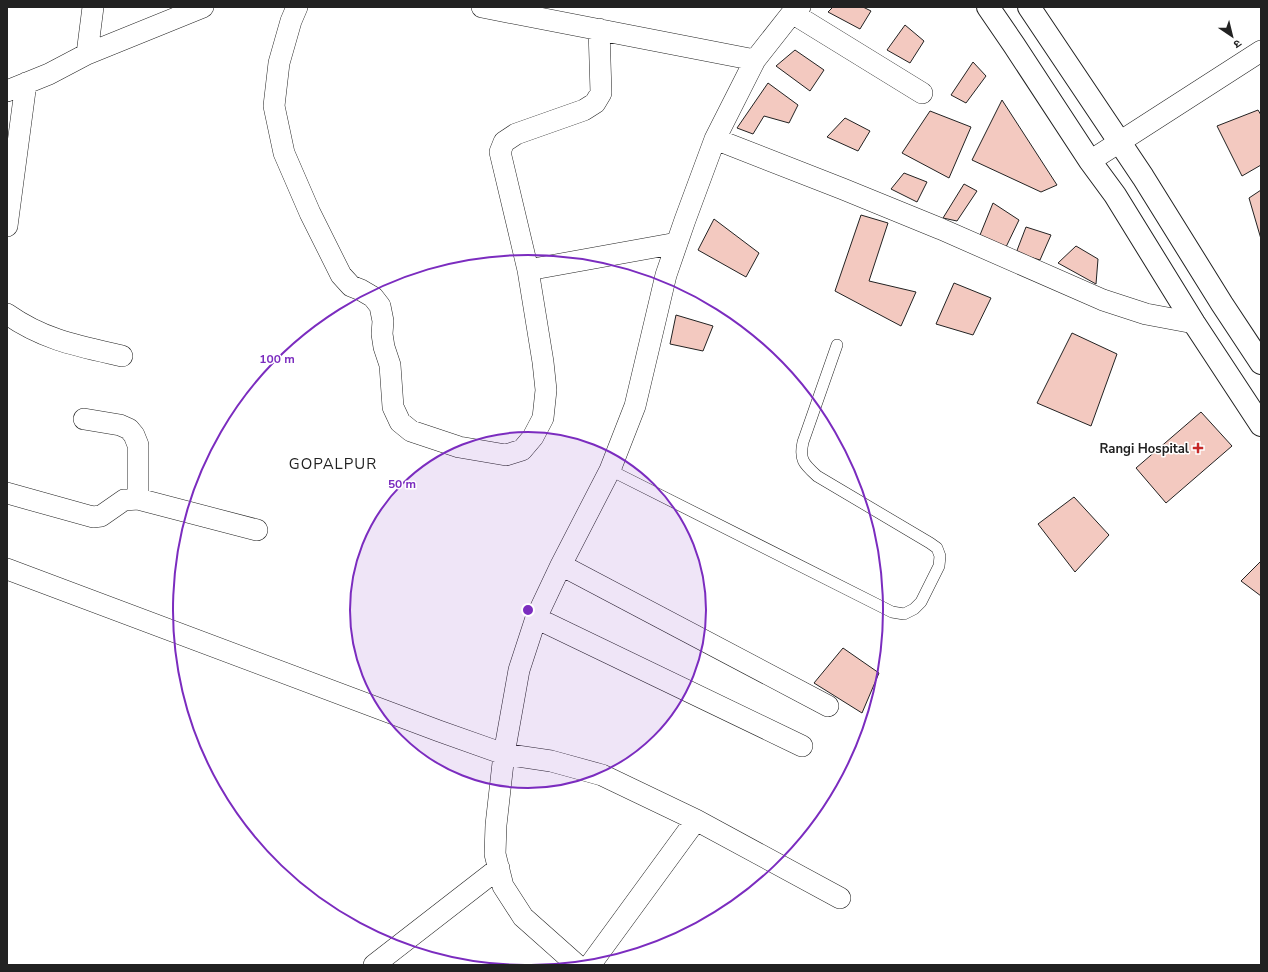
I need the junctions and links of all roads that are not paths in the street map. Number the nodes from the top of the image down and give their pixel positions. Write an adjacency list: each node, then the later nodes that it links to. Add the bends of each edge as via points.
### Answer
1 (93, 7): 11 (street)
2 (202, 7): 11 (street)
3 (297, 7): 21 (street, via 279,63 274,106 284,153 341,275 351,286 373,298 380,306 384,347 390,365 393,407 400,422 411,431 459,447 506,455 522,450 533,437 543,418 546,390 544,362)
4 (482, 7): 8 (street)
5 (988, 7): 18 (main road)
6 (1029, 7): 17 (main road)
7 (796, 10): 12 (street); 15 (street)
8 (547, 13): 9 (street)
9 (599, 29): 12 (street); 21 (street, via 601,93 596,103 584,110 516,134 504,142 500,152)
10 (1261, 50): 17 (street)
11 (87, 54): 13 (street)
12 (755, 60): 16 (street)
13 (26, 83): 14 (street); 19 (street)
14 (7, 91)
15 (922, 93)
16 (715, 139): 20 (street); 23 (street, via 934,226 1103,300 1146,314)
17 (1119, 141): 18 (street); 26 (main road)
18 (1090, 161): 23 (main road, via 1115,195)
19 (7, 226)
20 (677, 243): 21 (street); 29 (street, via 666,274 635,406)
21 (528, 270)
22 (7, 314): 25 (street, via 34,331 62,342)
23 (1194, 323): 28 (main road)
24 (837, 344): 29 (lane, via 800,454 805,465 817,476 937,548 940,556 939,566 921,602 914,609 904,614 892,612)
25 (122, 356)
26 (1261, 363)
27 (84, 420): 31 (street, via 120,425 134,435 138,445)
28 (1261, 425)
29 (610, 470): 33 (street)
30 (7, 493): 31 (street, via 93,517 102,516 124,500)
31 (138, 499): 32 (street)
32 (257, 530)
33 (561, 565): 35 (street); 36 (street)
34 (7, 569): 38 (street)
35 (536, 618): 37 (street); 38 (street, via 519,670)
36 (828, 706)
37 (802, 746)
38 (504, 754): 39 (street, via 551,761 602,775); 40 (street, via 496,825 495,854)
39 (696, 820): 41 (street); 44 (street)
40 (499, 868): 42 (street); 43 (street, via 503,886 523,917)
41 (840, 898)
42 (374, 965)
43 (577, 965)
44 (590, 965)

